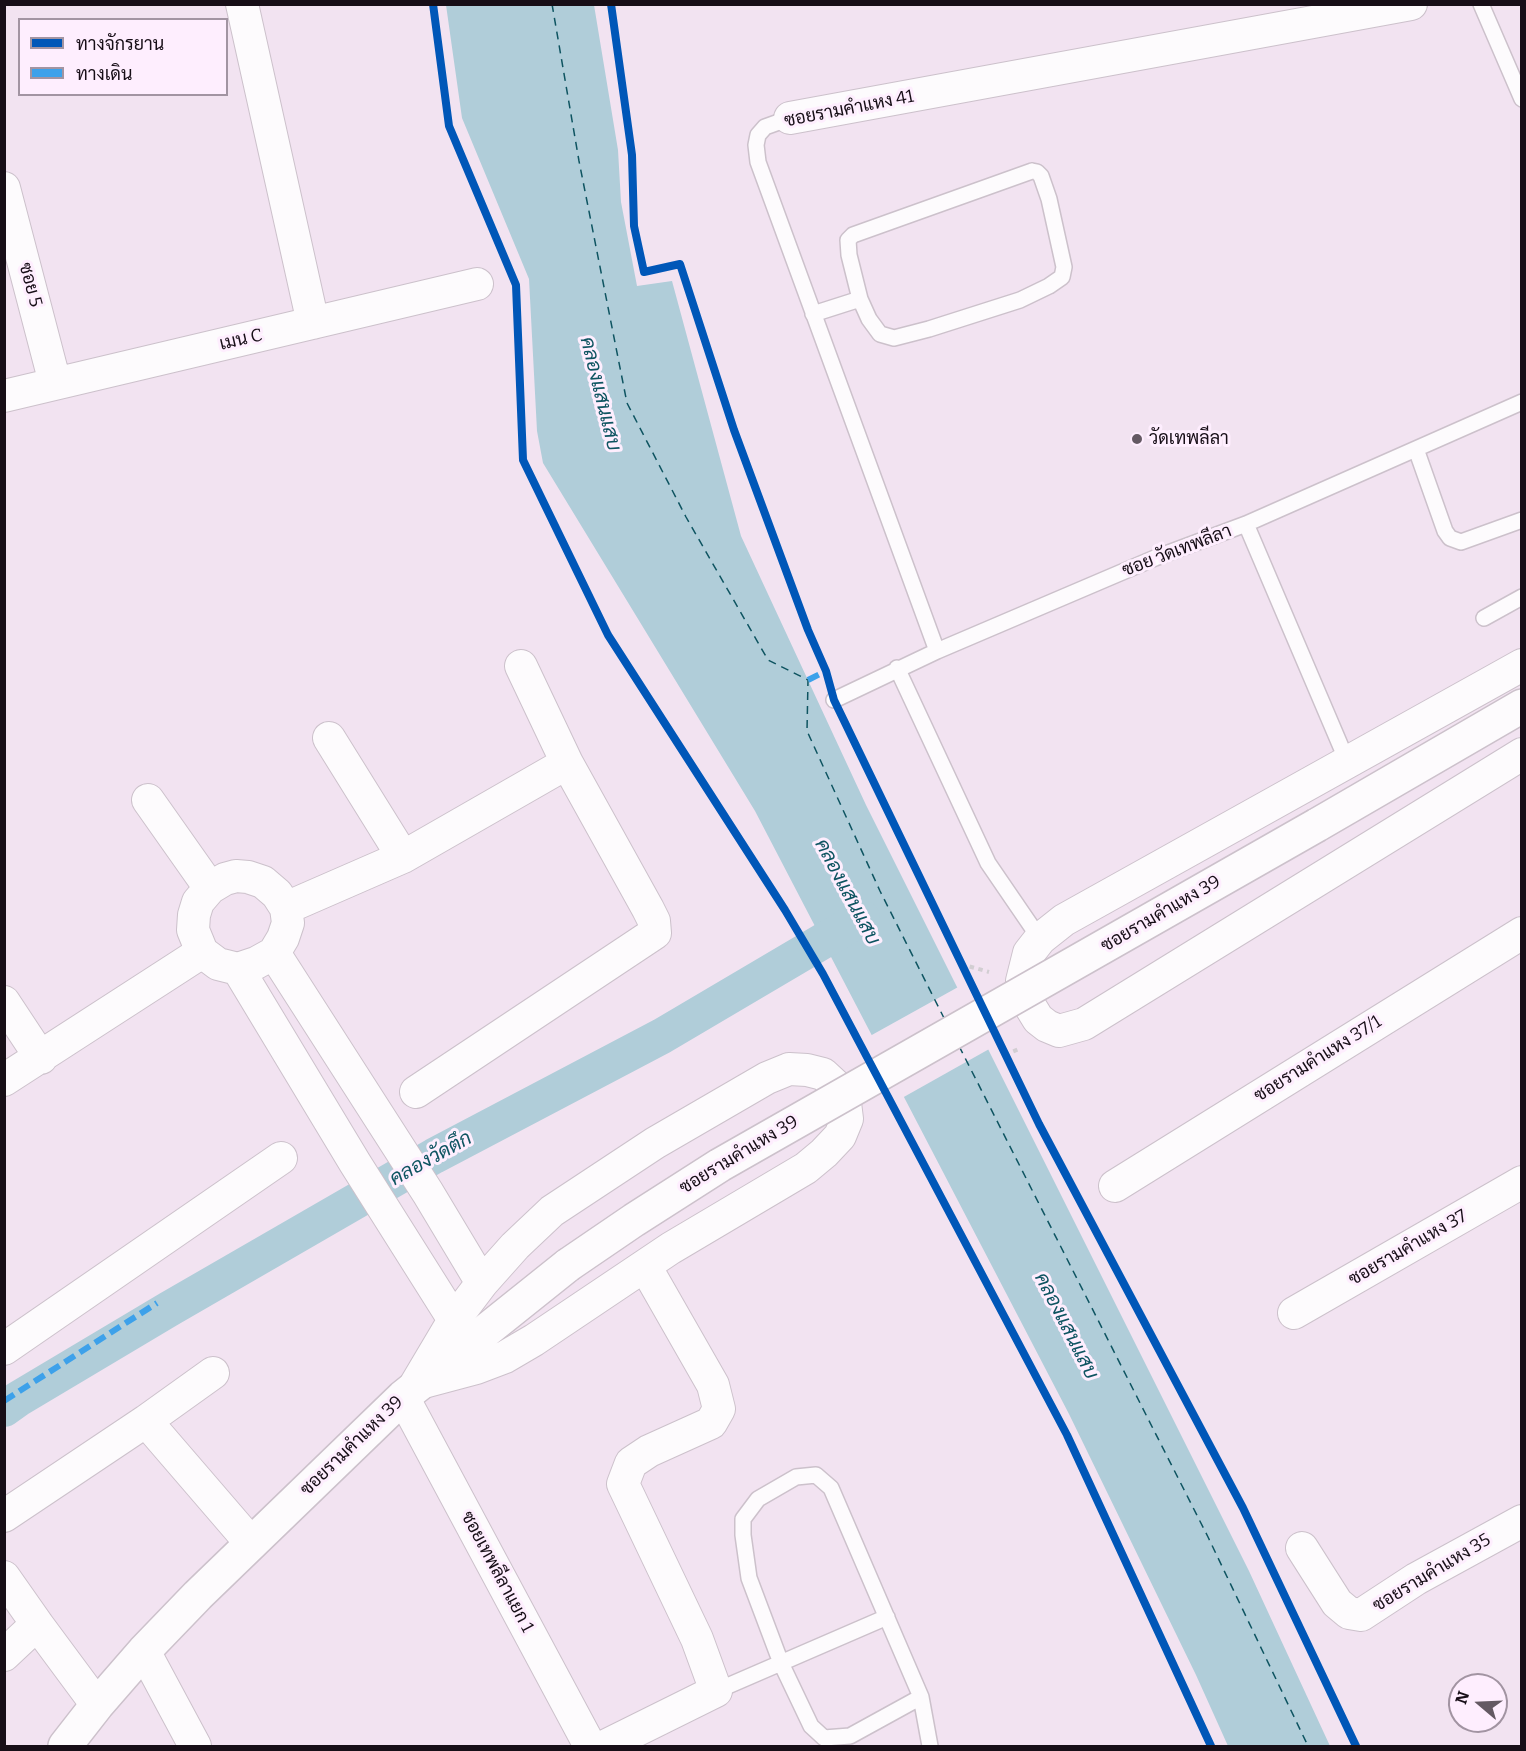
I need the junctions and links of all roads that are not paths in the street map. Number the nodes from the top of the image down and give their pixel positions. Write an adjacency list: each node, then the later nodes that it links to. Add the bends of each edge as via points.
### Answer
1 (242, 4): 10 (street)
2 (1412, 4): 5 (street, ซอยรามคำแหง 41)
3 (1481, 4): 4 (lane)
4 (1521, 99)
5 (790, 118): 9 (lane, ซอยรามคำแหง 41, via 765,127 756,145 758,162)
6 (4, 188): 11 (street, ซอย 5)
7 (477, 284): 10 (street, เมน C)
8 (860, 299): 8 (lane, via 848,246 853,235 1032,171 1041,176 1064,267 1062,277 1049,286 1020,300 894,338 880,334); 9 (lane)
9 (813, 314): 19 (lane, ซอยรามคำแหง 41)
10 (313, 323): 11 (street, เมน C)
11 (55, 382): 12 (street, เมน C)
12 (4, 396)
13 (1521, 402): 14 (lane, ซอย วัดเทพลีลา)
14 (1416, 449): 15 (lane, via 1450,538 1461,542); 16 (lane, ซอย วัดเทพลีลา)
15 (1521, 520)
16 (1246, 524): 19 (lane, ซอย วัดเทพลีลา, via 1155,558); 27 (lane)
17 (1521, 597): 18 (lane)
18 (1484, 618)
19 (936, 651): 22 (lane, ซอย วัดเทพลีลา)
20 (1521, 665): 27 (street)
21 (521, 666): 28 (street)
22 (897, 668): 23 (lane, ซอย วัดเทพลีลา); 34 (lane, via 988,863)
23 (834, 700)
24 (1521, 706): 53 (main road, ซอยรามคำแหง 39, bridge, via 730,1160 568,1265)
25 (329, 738): 30 (street)
26 (1521, 754): 34 (street, via 1084,1024 1059,1031 1047,1026 1024,996 1022,981 1029,953)
27 (1347, 761): 34 (street, via 1107,895)
28 (567, 763): 30 (street); 41 (street, via 648,909 655,933)
29 (148, 800): 31 (street)
30 (403, 857): 32 (street)
31 (210, 888): 32 (street, via 225,879 248,877 263,882); 35 (street, via 198,902 194,915 194,930)
32 (286, 909): 36 (street, via 288,923)
33 (1521, 933): 46 (street, ซอยรามคำแหง 37/1)
34 (1040, 939)
35 (202, 952): 37 (street, via 218,964); 39 (street)
36 (274, 953): 37 (street); 42 (street)
37 (238, 969): 43 (street)
38 (4, 1002): 39 (street)
39 (41, 1058): 40 (street)
40 (4, 1080)
41 (416, 1092)
42 (375, 1110): 43 (street); 48 (street)
43 (337, 1133): 50 (street)
44 (281, 1158): 51 (street)
45 (1521, 1182): 49 (street, ซอยรามคำแหง 37)
46 (1115, 1186)
47 (645, 1266): 48 (street, via 806,1168 840,1136 847,1119 845,1103 824,1074 789,1070 767,1078 655,1143 552,1211); 53 (street, via 505,1357); 65 (street, via 713,1385 719,1409 711,1424 631,1463 623,1484 697,1639)
48 (482, 1283): 50 (street)
49 (1294, 1313)
50 (454, 1320): 53 (street)
51 (4, 1349)
52 (213, 1373): 54 (street)
53 (410, 1391): 57 (main road, ซอยรามคำแหง 39); 70 (street, ซอยเทพลีลาแยก 1)
54 (146, 1421): 55 (street); 57 (street)
55 (4, 1516)
56 (1521, 1521): 58 (street, ซอยรามคำแหง 35, via 1361,1615 1349,1613 1337,1603)
57 (251, 1543): 62 (main road, ซอยรามคำแหง 39)
58 (1302, 1548)
59 (4, 1577): 61 (street)
60 (887, 1617): 64 (lane); 64 (lane, via 831,1488 816,1475 796,1477 758,1498 743,1519 749,1578); 66 (lane)
61 (37, 1624): 63 (street); 67 (street)
62 (144, 1651): 67 (main road, ซอยรามคำแหง 39); 69 (street)
63 (4, 1655)
64 (781, 1664): 65 (lane); 66 (lane, via 811,1726 824,1738 850,1736)
65 (716, 1690): 71 (street)
66 (921, 1697): 72 (lane)
67 (97, 1705): 68 (main road, ซอยรามคำแหง 39)
68 (65, 1746)
69 (195, 1746)
70 (590, 1746)
71 (605, 1746)
72 (930, 1746)

